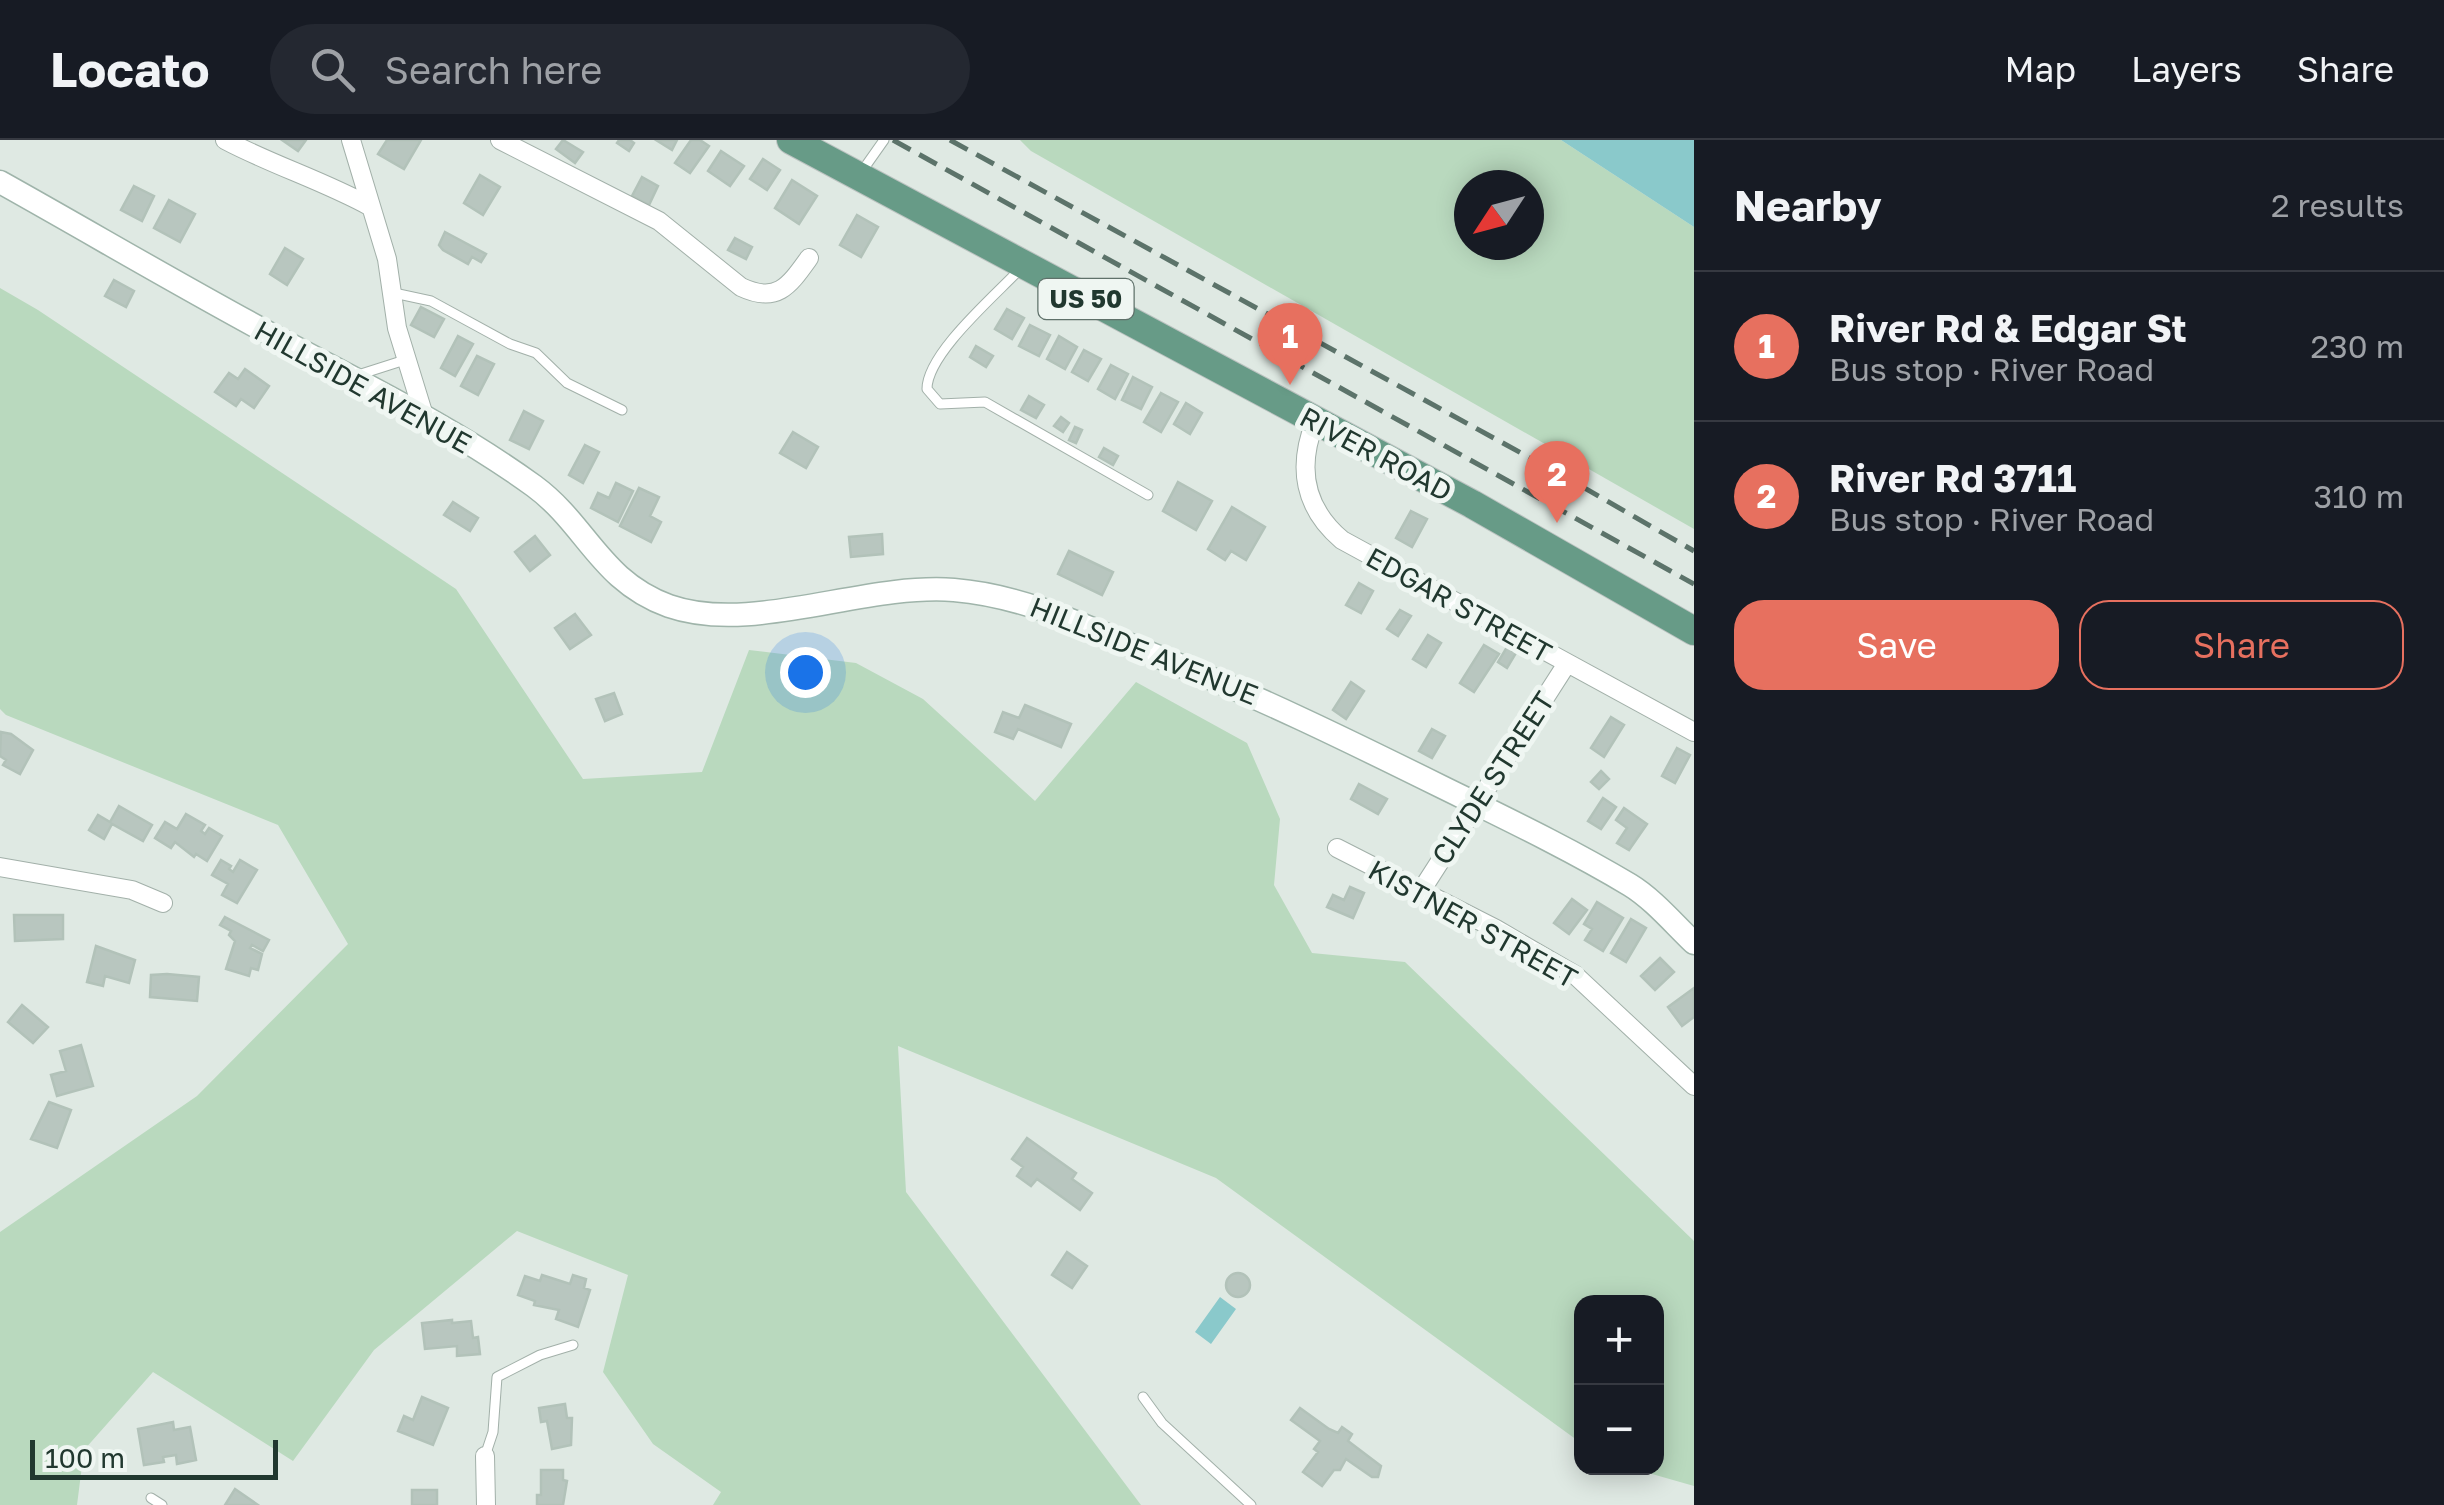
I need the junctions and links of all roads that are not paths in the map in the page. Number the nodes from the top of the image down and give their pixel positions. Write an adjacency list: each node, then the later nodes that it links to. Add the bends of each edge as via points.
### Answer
1 (225, 140): 8 (street)
2 (350, 140): 8 (street)
3 (500, 140): 9 (street, via 659,221 753,293 779,292)
4 (791, 140): 6 (main road, RIVER ROAD / US 50)
5 (884, 140): 6 (lane)
6 (858, 176): 10 (main road, RIVER ROAD / US 50)
7 (0, 182): 13 (street, HILLSIDE AVENUE)
8 (371, 207): 11 (street)
9 (809, 258)
10 (1024, 265): 16 (main road, RIVER ROAD / US 50); 17 (lane, via 948,345 927,376 927,389 940,404 984,402)
11 (394, 293): 12 (street, via 396,328); 14 (lane, via 432,301 536,353 567,383)
12 (408, 360): 13 (lane); 15 (street)
13 (352, 377): 15 (street, HILLSIDE AVENUE)
14 (622, 410)
15 (425, 418): 21 (street, HILLSIDE AVENUE, via 538,488 610,570 668,605 743,615 915,589 1028,603 1265,699)
16 (1314, 422): 18 (main road, RIVER ROAD / US 50); 19 (street, EDGAR STREET, via 1304,475 1312,505 1330,530)
17 (1148, 494)
18 (1694, 631)
19 (1566, 664): 20 (street, EDGAR STREET); 21 (street, CLYDE STREET)
20 (1694, 732)
21 (1477, 805): 24 (street, CLYDE STREET); 26 (street, HILLSIDE AVENUE, via 1635,888)
22 (1337, 848): 24 (street, KISTNER STREET)
23 (0, 867): 25 (street, via 132,890)
24 (1421, 891): 27 (street, KISTNER STREET, via 1575,974)
25 (164, 903)
26 (1694, 943)
27 (1694, 1086)
28 (572, 1344): 30 (lane, via 497,1377)
29 (1142, 1397): 34 (lane)
30 (485, 1456): 33 (street)
31 (151, 1498): 32 (lane)
32 (162, 1505)
33 (486, 1505)
34 (1251, 1505)

